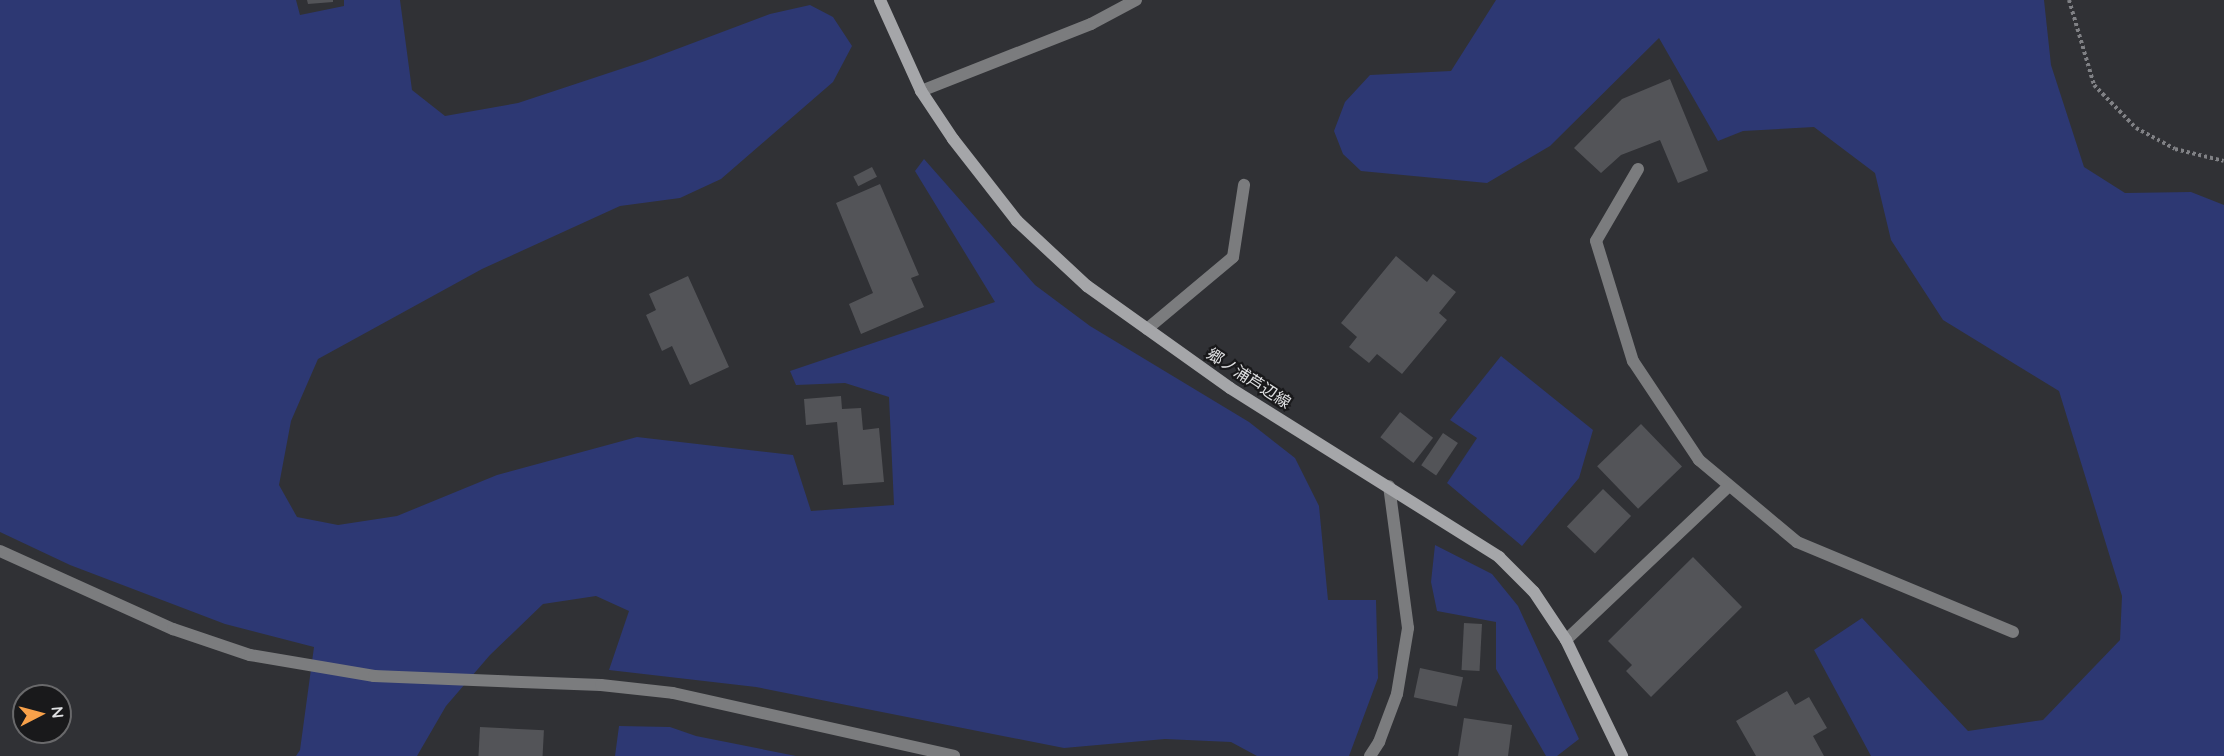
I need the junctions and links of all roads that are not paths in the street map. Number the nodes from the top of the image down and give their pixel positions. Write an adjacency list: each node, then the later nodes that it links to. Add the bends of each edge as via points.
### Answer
1 (880, 0): 3 (main road, 郷ノ浦芦辺線)
2 (1136, 0): 3 (street, via 1091,24)
3 (921, 91): 6 (main road, 郷ノ浦芦辺線, via 953,140 1017,221 1087,286)
4 (1638, 169): 8 (street, via 1596,241 1634,361 1699,460)
5 (1244, 184): 6 (street, via 1233,257)
6 (1147, 329): 7 (main road, 郷ノ浦芦辺線, via 1230,388)
7 (1389, 486): 11 (main road, 郷ノ浦芦辺線, via 1498,557 1534,592); 13 (street, via 1408,628 1397,694)
8 (1729, 486): 10 (street, via 1797,542); 11 (street)
9 (0, 551): 12 (street, via 173,629 250,655 374,676 602,685 673,693)
10 (2013, 632)
11 (1566, 640): 14 (main road, 郷ノ浦芦辺線)
12 (954, 756)
13 (1370, 756)
14 (1622, 756)

